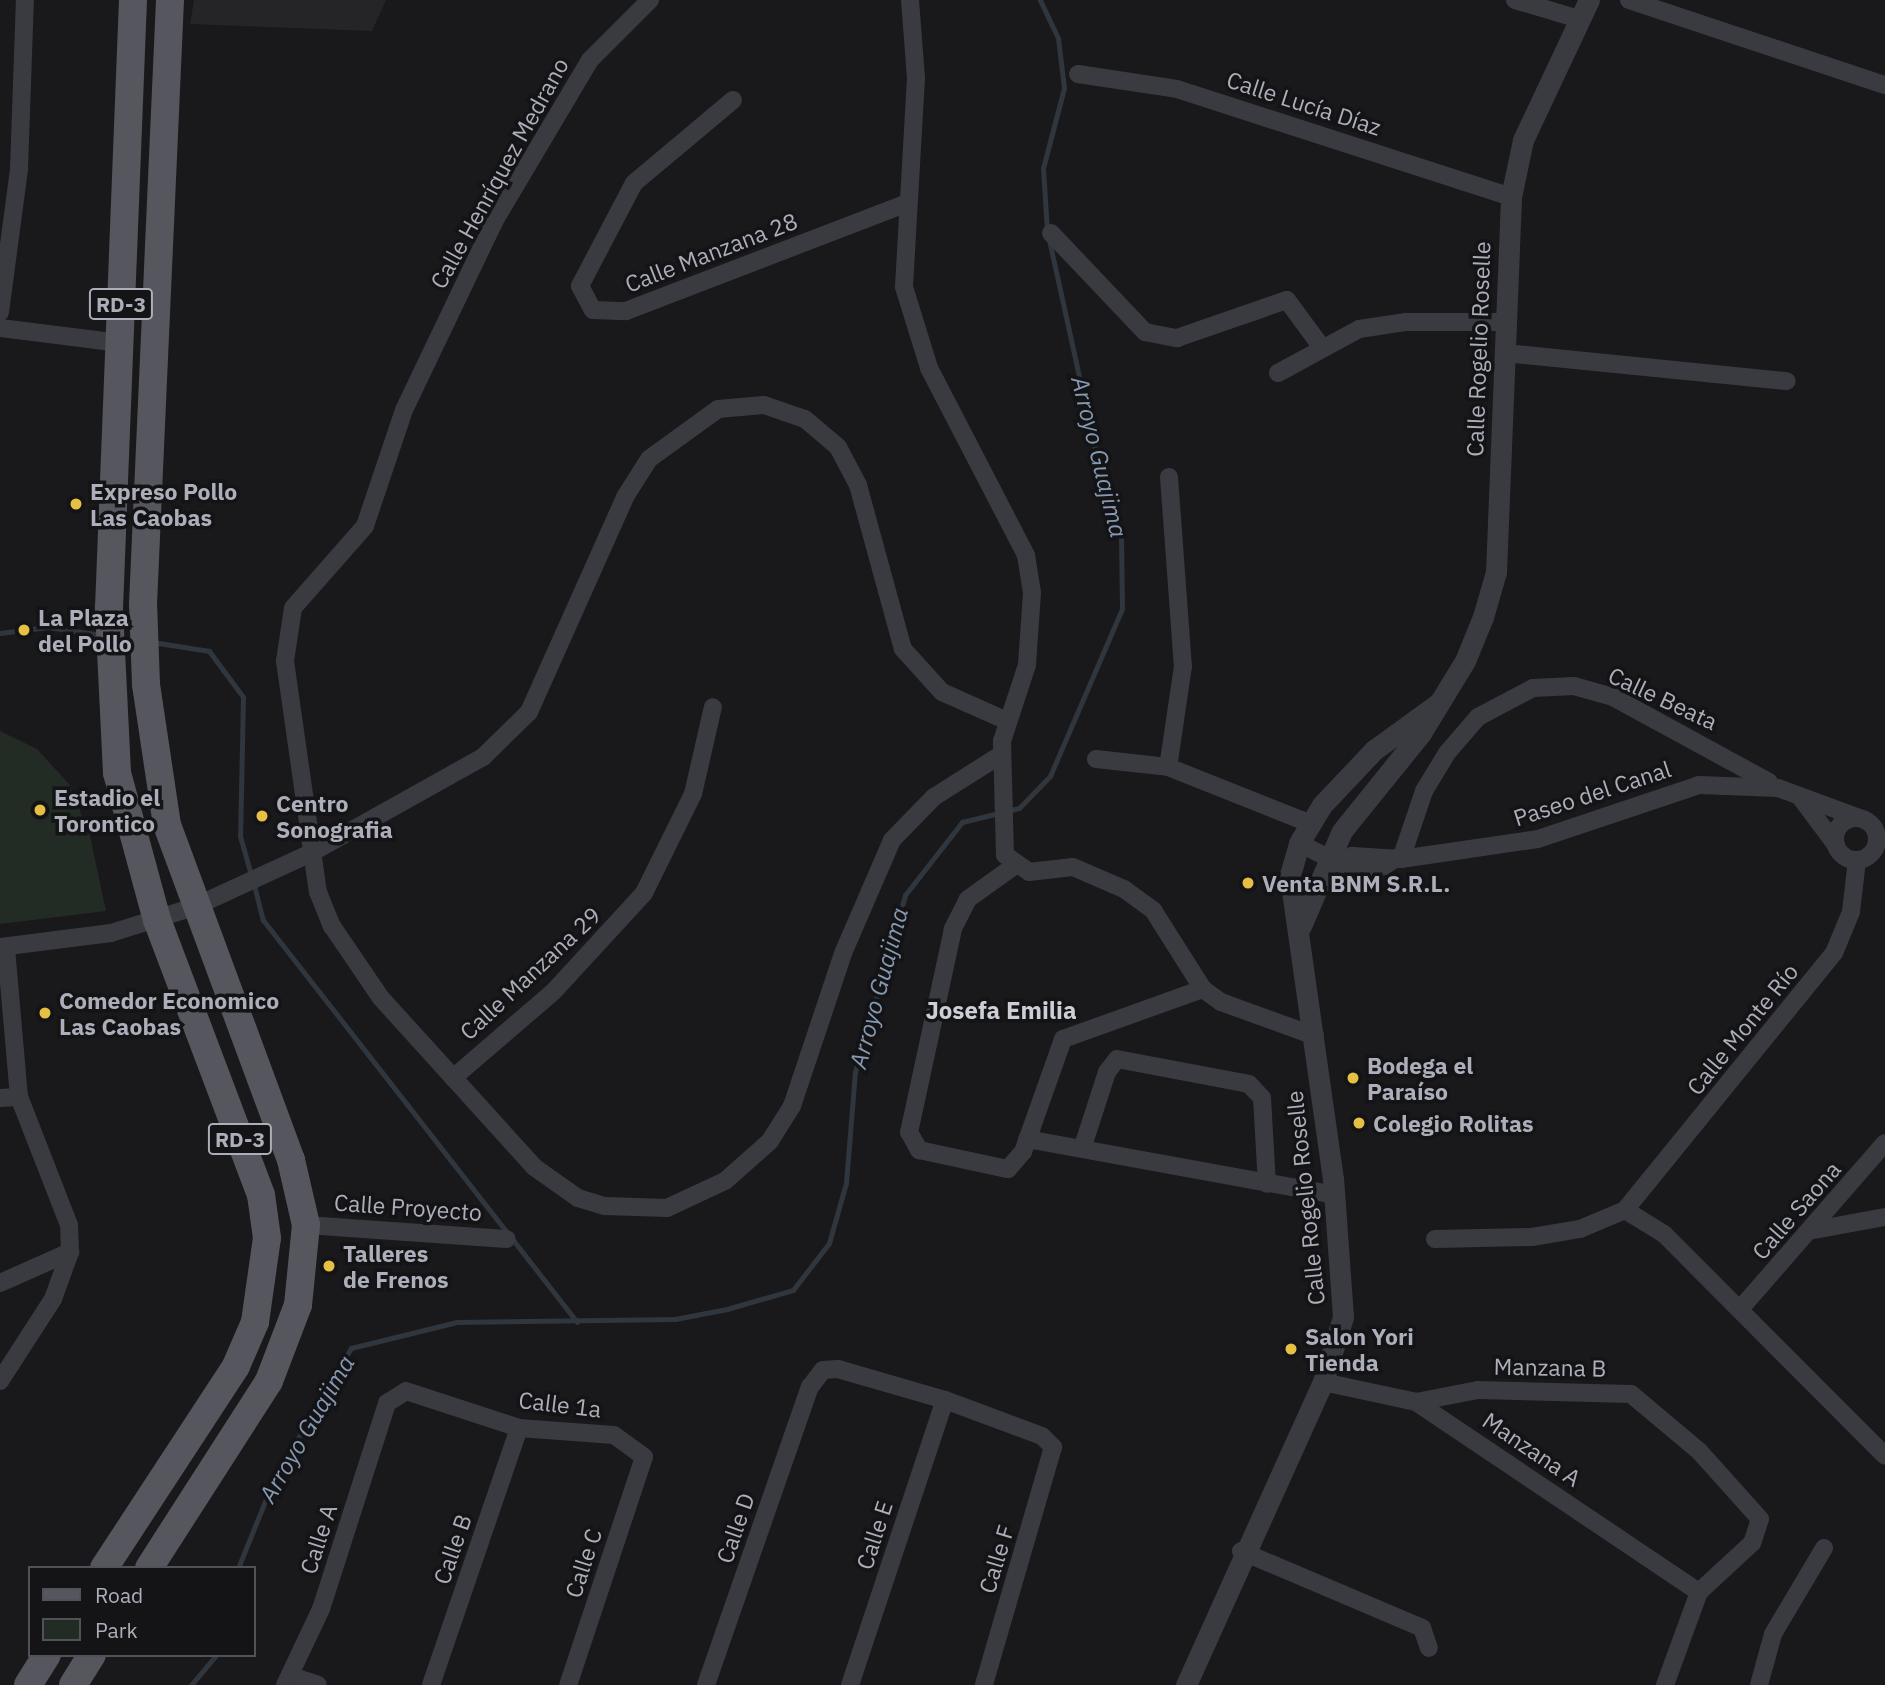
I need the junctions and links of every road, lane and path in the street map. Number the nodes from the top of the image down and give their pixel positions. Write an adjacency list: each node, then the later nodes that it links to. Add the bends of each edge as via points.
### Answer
1 (25, 0): 15 (street, via 19,169)
2 (133, 0): 18 (main road, RD-3)
3 (170, 0): 41 (main road, RD-3, via 143,604 146,684 167,825)
4 (650, 0): 36 (street, Calle Henríquez Medrano, via 590,60 494,222 404,410 365,526 293,608 285,661)
5 (910, 0): 13 (street, via 916,78)
6 (1515, 0): 8 (street)
7 (1629, 0): 10 (street)
8 (1583, 9): 12 (street, Calle Rogelio Roselle, via 1523,140)
9 (1078, 74): 12 (street, Calle Lucía Díaz, via 1177,89)
10 (1885, 85)
11 (733, 100): 13 (street, Calle Manzana 28, via 635,183 583,278 583,299 593,310 626,311)
12 (1511, 197): 16 (street, Calle Rogelio Roselle)
13 (905, 205): 26 (street, via 904,287 912,323 1026,555 1033,630)
14 (1051, 233): 19 (street, via 1145,332 1177,338 1287,300)
15 (0, 312)
16 (1505, 322): 19 (street, via 1406,322 1359,329); 20 (street, Calle Rogelio Roselle)
17 (0, 328): 18 (street)
18 (120, 344): 42 (main road, RD-3, via 109,608 117,773)
19 (1320, 345): 21 (street)
20 (1505, 353): 22 (street); 24 (street, Calle Rogelio Roselle, via 1496,572 1475,639)
21 (1278, 373)
22 (1787, 381)
23 (1169, 477): 29 (street, via 1183,666)
24 (1439, 703): 33 (street, Calle Rogelio Roselle, via 1374,750); 38 (street, Calle Rogelio Roselle)
25 (713, 707): 47 (street, Calle Manzana 29, via 693,794 644,893 580,966)
26 (1007, 721): 27 (street); 36 (street, via 942,692 903,649 858,485 838,447 805,419 764,405 718,408 681,430 643,468 529,712 506,739)
27 (1002, 754): 40 (street, via 1002,827 1005,855); 47 (street, Calle Henríquez Medrano, via 934,797 892,840 844,951 792,1106 769,1141 725,1181 667,1208 644,1211 578,1198 534,1167)
28 (1096, 759): 29 (street)
29 (1168, 767): 33 (street)
30 (1778, 788): 31 (street, Paseo del Canal); 37 (street, Paseo del Canal, via 1699,785 1538,839); 37 (street, Calle Beata, via 1612,697 1574,685 1533,688 1478,717 1447,753 1424,791)
31 (1801, 798): 32 (street, Paseo del Canal); 35 (street, Paseo del Canal)
32 (1874, 822): 35 (street, via 1840,825); 39 (street, via 1877,843)
33 (1309, 823): 34 (street, Calle Rogelio Roselle)
34 (1299, 844): 38 (street); 43 (street, Calle Rogelio Roselle, via 1290,875)
35 (1836, 845): 39 (street, Paseo del Canal)
36 (313, 852): 41 (street); 47 (street, Calle Henríquez Medrano, via 318,892 332,926 381,998)
37 (1398, 858): 38 (street, Paseo del Canal)
38 (1335, 860): 43 (street, Calle Rogelio Roselle)
39 (1857, 860): 55 (street, Calle Monte Río, via 1851,912 1834,953)
40 (1014, 866): 45 (street, via 1029,872 1073,867 1124,889 1153,910); 50 (street, via 968,899 953,929 909,1132 919,1150 999,1170 1017,1164)
41 (194, 907): 42 (street); 57 (main road, RD-3, via 291,1160)
42 (158, 920): 44 (street); 74 (main road, RD-3, via 261,1195 266,1275 236,1366)
43 (1301, 926): 46 (street, Calle Rogelio Roselle)
44 (3, 947): 48 (street)
45 (1203, 989): 46 (street, via 1221,1002); 50 (street, via 1063,1039)
46 (1315, 1036): 54 (street, Calle Rogelio Roselle)
47 (453, 1078)
48 (19, 1097): 49 (street); 61 (street, via 69,1225)
49 (0, 1098)
50 (1027, 1139): 52 (street)
51 (1885, 1143): 58 (street, Calle Saona)
52 (1083, 1146): 53 (street); 53 (street, via 1107,1072 1117,1059 1249,1084 1262,1098)
53 (1268, 1184): 54 (street)
54 (1335, 1195): 65 (street, Calle Rogelio Roselle, via 1343,1317)
55 (1625, 1210): 60 (street, Calle Monte Río, via 1580,1228 1532,1237); 63 (street, via 1664,1234)
56 (1885, 1217): 58 (street)
57 (306, 1225): 59 (street, Calle Proyecto); 75 (main road, RD-3, via 298,1305 269,1381)
58 (1814, 1230): 63 (street, Calle Saona)
59 (507, 1239)
60 (1435, 1239)
61 (70, 1252): 62 (street); 64 (street, via 54,1299)
62 (0, 1283)
63 (1741, 1308): 70 (street)
64 (0, 1381)
65 (1323, 1382): 67 (street, Manzana A); 73 (street, Calle Rogelio Roselle)
66 (945, 1400): 86 (street, Calle D, via 838,1369 823,1370 810,1387); 87 (street, Calle E); 88 (street, Calle F, via 1042,1436 1053,1447)
67 (1416, 1402): 76 (street, Manzana A); 76 (street, Manzana B, via 1478,1390 1631,1394 1699,1451 1760,1519 1752,1543)
68 (387, 1404): 69 (street, Calle 1a, via 406,1391 426,1394); 80 (street, Calle A, via 321,1609)
69 (519, 1428): 71 (street, Calle 1a, via 614,1435); 84 (street, Calle B)
70 (1885, 1456)
71 (644, 1457): 85 (street, Calle C)
72 (1824, 1548): 91 (street, via 1773,1634)
73 (1241, 1551): 77 (street, via 1422,1628); 89 (street, Calle Rogelio Roselle)
74 (105, 1566)
75 (150, 1566)
76 (1699, 1591): 90 (street)
77 (1429, 1648)
78 (46, 1657): 81 (main road)
79 (91, 1657): 82 (main road)
80 (288, 1681): 83 (street)
81 (28, 1685)
82 (73, 1685)
83 (318, 1685)
84 (431, 1685)
85 (568, 1685)
86 (706, 1685)
87 (850, 1685)
88 (984, 1685)
89 (1186, 1685)
90 (1665, 1685)
91 (1759, 1685)

